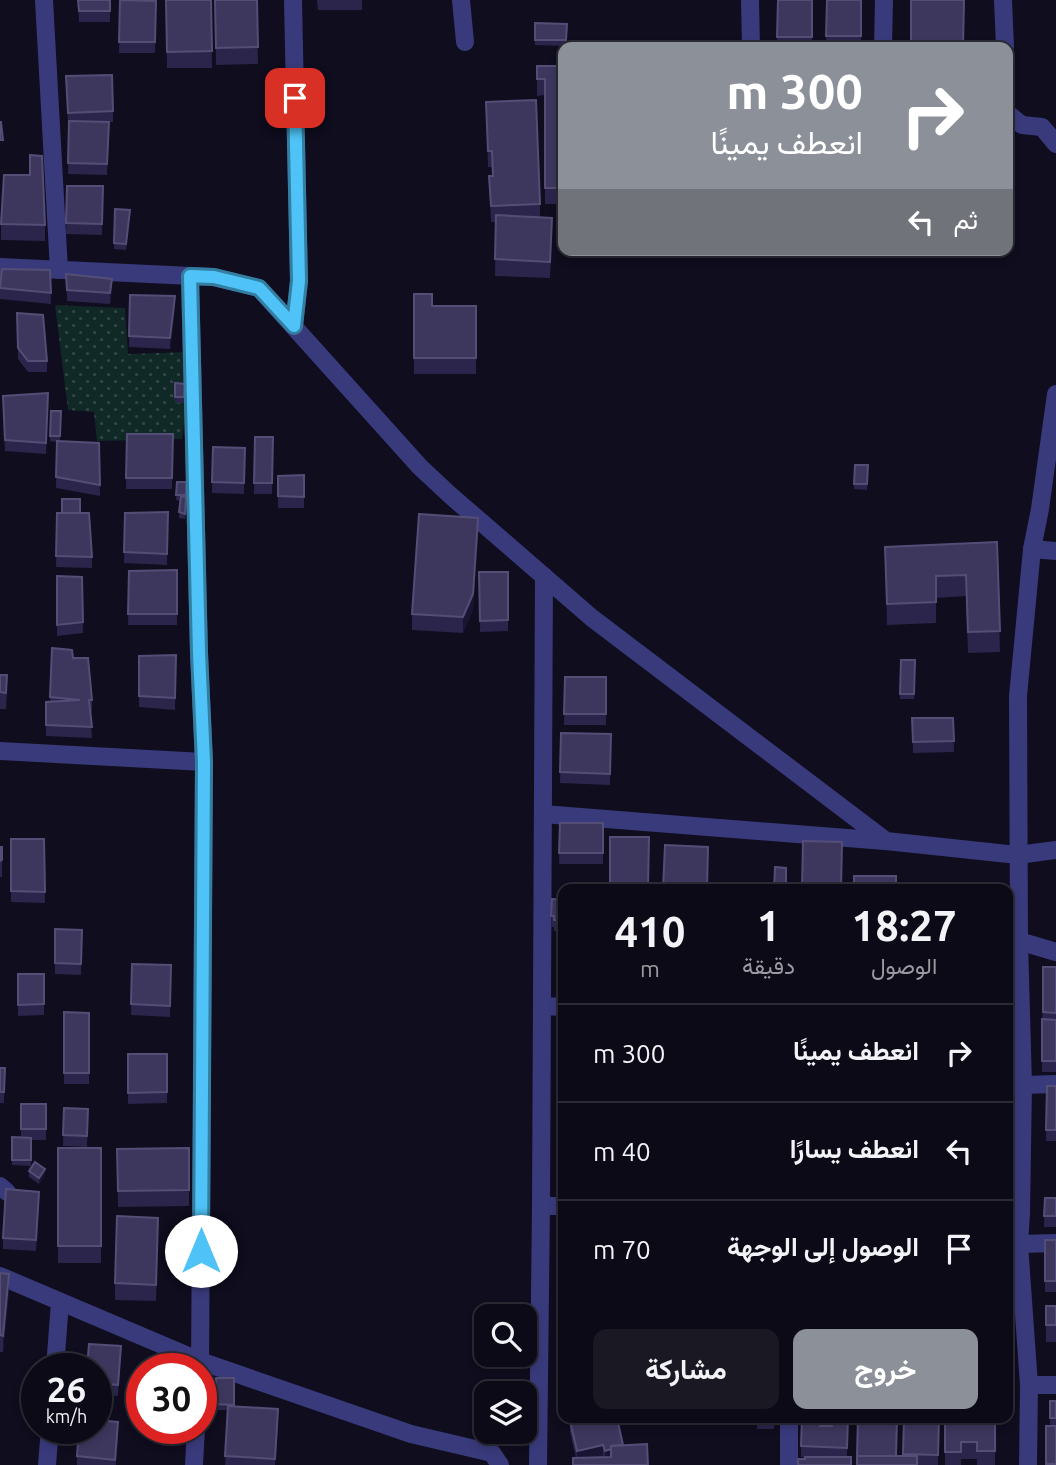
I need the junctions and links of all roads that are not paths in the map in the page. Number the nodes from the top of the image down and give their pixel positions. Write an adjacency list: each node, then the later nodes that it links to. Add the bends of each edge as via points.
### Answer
1 (44, 0): 14 (street)
2 (293, 0): 16 (street, via 299,281)
3 (461, 0): 7 (street)
4 (750, 0): 8 (street)
5 (884, 0): 9 (street)
6 (1003, 0): 10 (street)
7 (465, 42)
8 (751, 42)
9 (883, 42)
10 (1005, 42)
11 (1013, 118): 12 (street, via 1022,125 1041,127)
12 (1056, 144)
13 (0, 267): 14 (street)
14 (59, 270): 15 (street)
15 (190, 276): 16 (street, via 259,288); 22 (street)
16 (294, 326): 20 (street, via 420,467)
17 (1056, 394): 18 (street)
18 (1032, 549): 19 (street); 26 (street, via 1018,696)
19 (1056, 551)
20 (544, 576): 23 (street); 24 (street, via 592,618)
21 (0, 751): 22 (street)
22 (204, 762): 43 (street)
23 (543, 814): 24 (street); 29 (street)
24 (886, 841): 26 (street)
25 (1056, 850): 26 (street)
26 (1018, 855): 27 (street)
27 (1018, 941): 28 (street); 31 (street)
28 (1056, 952)
29 (542, 1006): 30 (street); 34 (street)
30 (558, 1007)
31 (1014, 1039): 33 (street)
32 (1056, 1084): 33 (street)
33 (1023, 1085): 36 (street)
34 (541, 1206): 35 (street); 53 (street)
35 (558, 1206)
36 (1015, 1213): 38 (street)
37 (1056, 1243): 38 (street)
38 (1019, 1244): 45 (street)
39 (0, 1276): 40 (street)
40 (60, 1302): 41 (street); 42 (street)
41 (56, 1353)
42 (173, 1353)
43 (200, 1353)
44 (217, 1371): 52 (street, via 411,1434 492,1454)
45 (1029, 1385): 46 (street); 55 (street)
46 (1056, 1385)
47 (789, 1423): 54 (street)
48 (49, 1444): 50 (street)
49 (195, 1444): 51 (street)
50 (47, 1465)
51 (194, 1465)
52 (500, 1465)
53 (538, 1465)
54 (789, 1465)
55 (1028, 1465)

